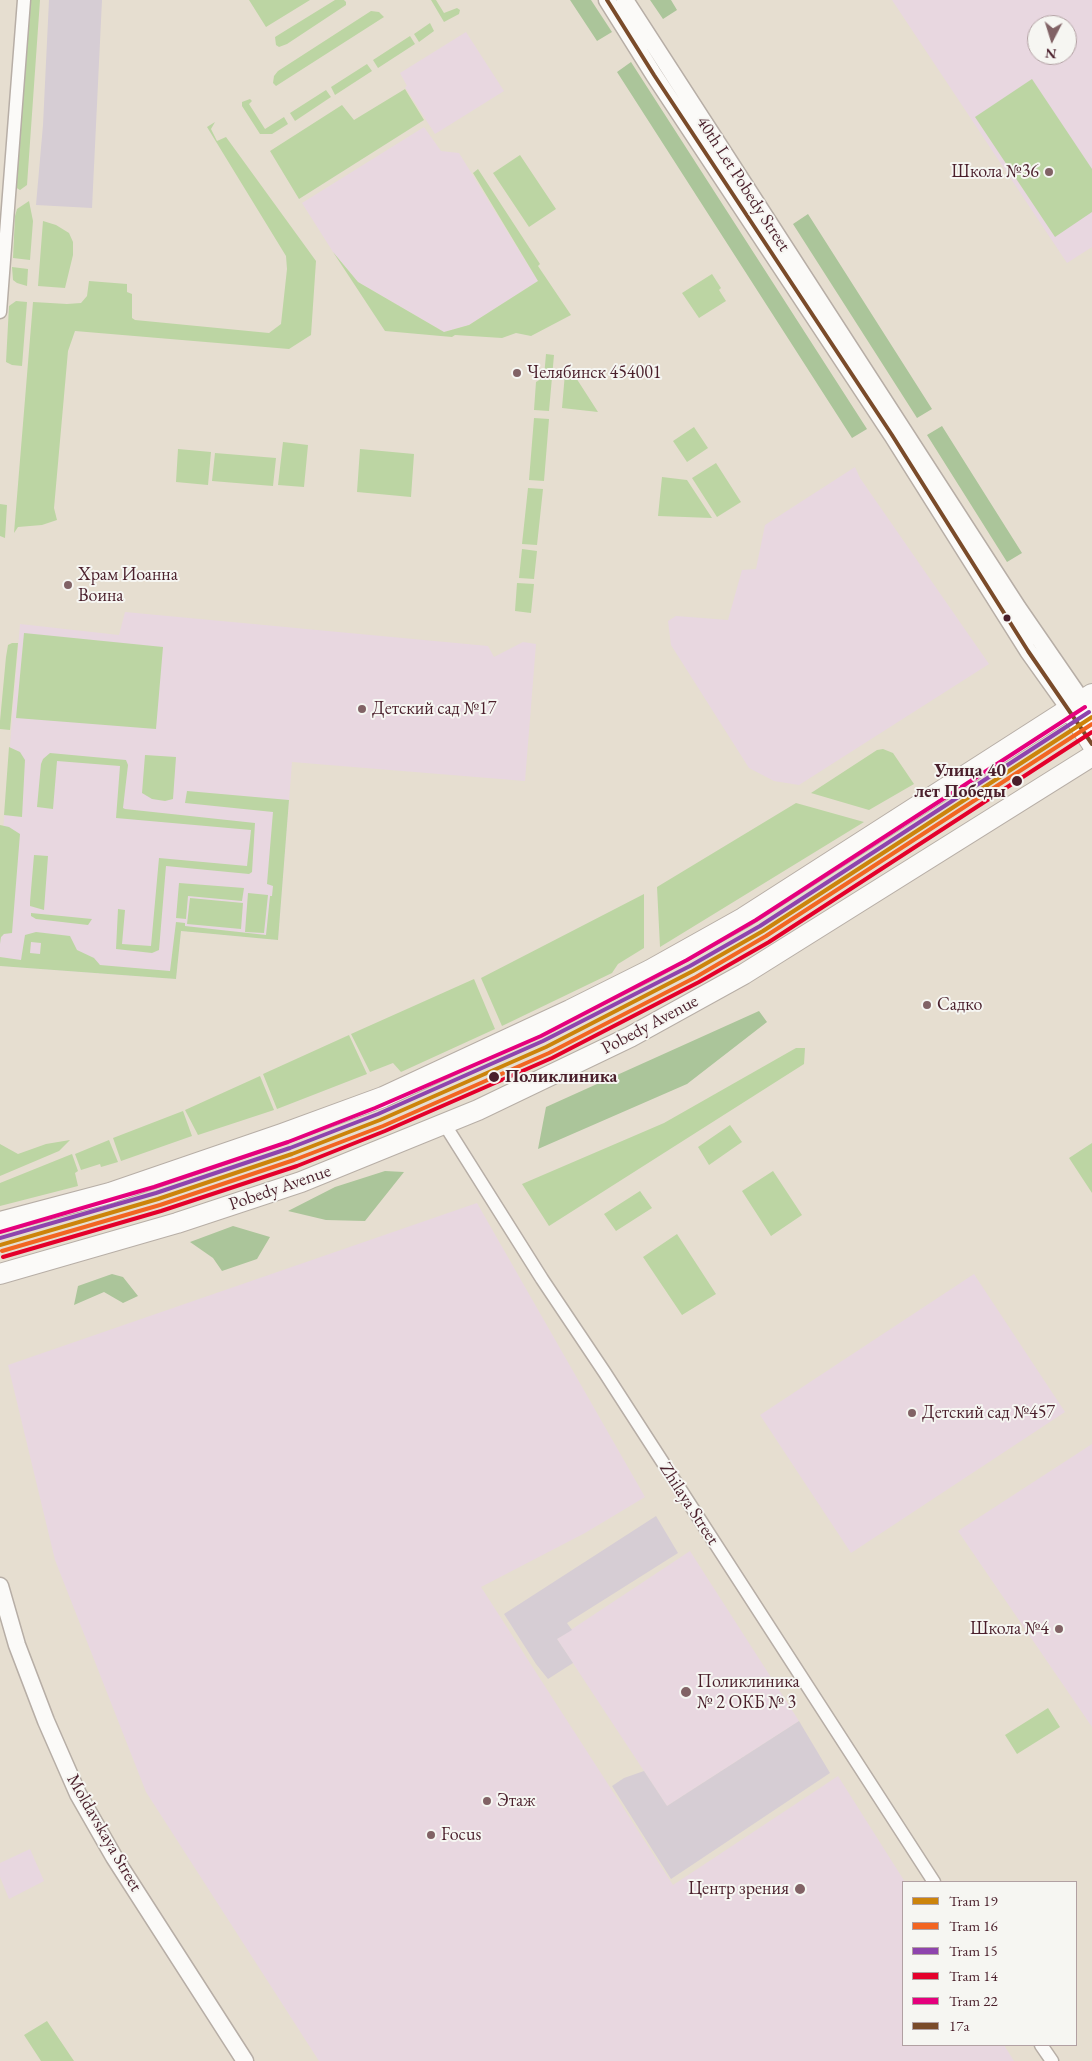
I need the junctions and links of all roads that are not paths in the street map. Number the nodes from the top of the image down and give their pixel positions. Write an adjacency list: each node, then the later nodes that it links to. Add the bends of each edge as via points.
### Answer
1 (24, 0): 5 (street)
2 (607, 0): 4 (street, 40th Let Pobedy Street)
3 (625, 0): 4 (street, 40th Let Pobedy Street)
4 (641, 40): 6 (street, 40th Let Pobedy Street, via 900,437 1028,651)
5 (0, 312)
6 (1084, 706): 7 (main road, 40th Let Pobedy Street); 10 (main road, via 743,918 570,1010 364,1103 110,1193)
7 (1092, 744)
8 (1092, 756): 9 (main road, Pobedy Avenue, via 752,970 630,1037)
9 (445, 1125): 11 (main road, Pobedy Avenue, via 301,1182 104,1245); 13 (street, Zhilaya Street)
10 (0, 1222)
11 (0, 1274)
12 (0, 1586): 15 (street, Moldavskaya Street, via 17,1645 78,1794 114,1856)
13 (933, 1881)
14 (1042, 2046): 16 (street)
15 (246, 2061)
16 (1052, 2061)

